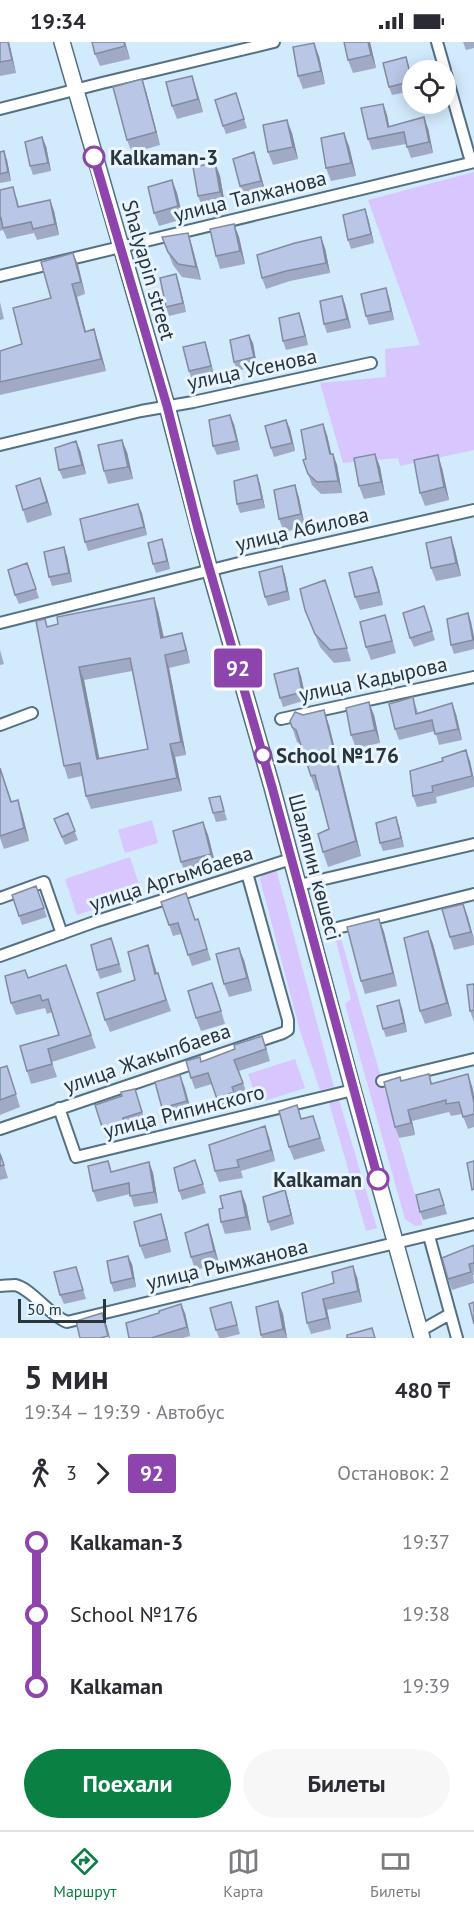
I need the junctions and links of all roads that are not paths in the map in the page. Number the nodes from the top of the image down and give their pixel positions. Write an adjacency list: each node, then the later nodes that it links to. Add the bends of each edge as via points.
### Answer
1 (62, 42): 5 (main road, Shalyapin street)
2 (274, 42): 5 (street)
3 (436, 42): 4 (street)
4 (441, 60)
5 (75, 90): 6 (street); 9 (main road, Shalyapin street)
6 (0, 109)
7 (456, 109): 8 (street)
8 (472, 162): 9 (street, улица Талжанова)
9 (120, 246): 10 (street, улица Талжанова); 12 (main road, Shalyapin street)
10 (0, 276)
11 (371, 363): 12 (street, улица Усенова)
12 (167, 406): 13 (street, улица Усенова); 15 (main road, Шаляпин көшесі)
13 (0, 445)
14 (474, 510): 15 (street, улица Абилова)
15 (210, 571): 16 (street, улица Абилова); 22 (main road, Шаляпин көшесі)
16 (0, 623)
17 (474, 677): 19 (street, улица Кадырова)
18 (32, 713): 20 (street)
19 (281, 719)
20 (0, 725)
21 (474, 844): 24 (street)
22 (291, 859): 23 (street, улица Аргымбаева); 24 (main road, Шаляпин көшесі)
23 (247, 873): 28 (street, улица Аргымбаева); 33 (street, улица Жакыпбаева, via 288,1029)
24 (299, 885): 32 (main road, Шаляпин көшесі)
25 (474, 894): 27 (street)
26 (0, 898): 28 (street, via 44,882)
27 (337, 928)
28 (62, 934): 29 (street, улица Аргымбаева)
29 (0, 956)
30 (474, 1059): 31 (street)
31 (382, 1081)
32 (353, 1090): 33 (street, улица Рипинского, via 76,1157); 37 (main road, Шаляпин көшесі)
33 (59, 1108): 34 (street, улица Жакыпбаева)
34 (0, 1129)
35 (474, 1224): 36 (street, улица Рымжанова)
36 (429, 1236): 37 (street, улица Рымжанова); 39 (street)
37 (397, 1243): 38 (street, улица Рымжанова, via 67,1322 56,1318 16,1285); 40 (main road, Шаляпин көшесі)
38 (0, 1286)
39 (450, 1314): 40 (street); 41 (street)
40 (421, 1335)
41 (457, 1338)

